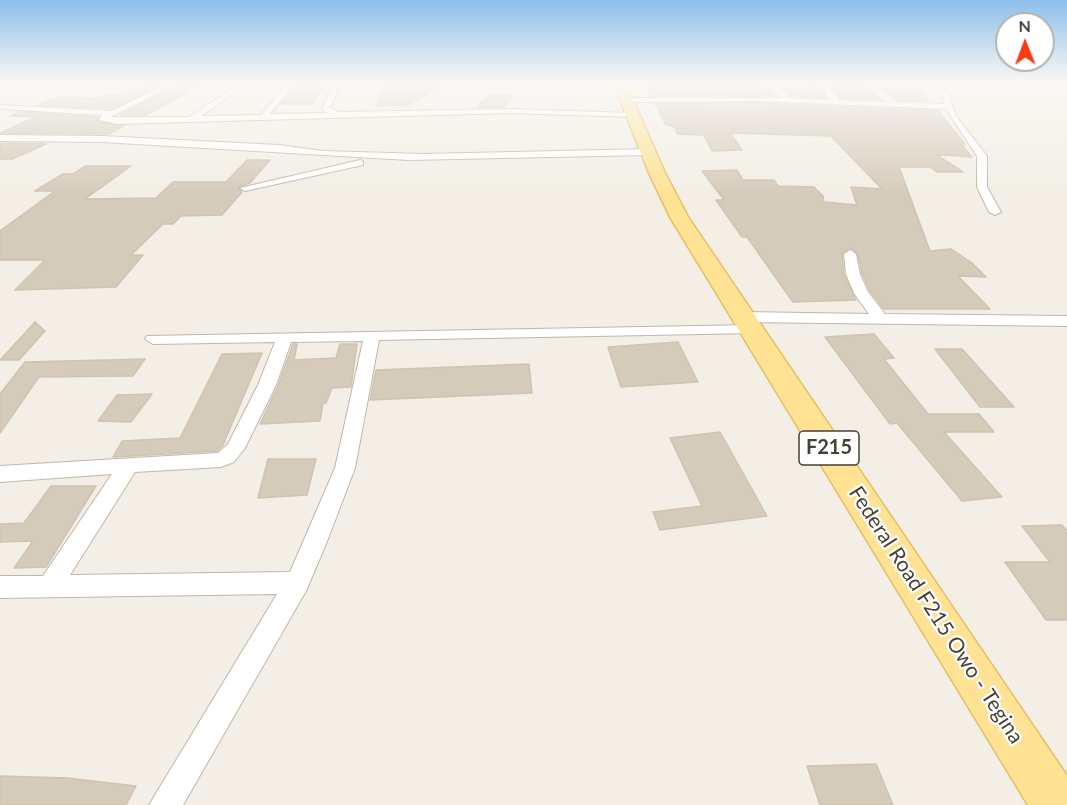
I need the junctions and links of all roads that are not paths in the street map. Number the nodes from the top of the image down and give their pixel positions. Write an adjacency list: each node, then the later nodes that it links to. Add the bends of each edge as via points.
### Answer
1 (110, 120): 2 (street)
2 (169, 120)
3 (635, 120): 6 (main road, Federal Road F215 Owo - Tegina / F215)
4 (955, 120): 9 (street, via 982,156 982,187)
5 (0, 138): 7 (street, via 102,139 279,148 323,154)
6 (649, 152): 7 (street); 13 (main road, Federal Road F215 Owo - Tegina / F215, via 679,216)
7 (420, 156): 8 (street, via 374,160)
8 (245, 188)
9 (995, 212)
10 (850, 254): 11 (street, via 861,293)
11 (879, 317): 12 (street); 13 (street)
12 (1067, 321)
13 (748, 324): 14 (street); 23 (main road, Federal Road F215 Owo - Tegina / F215)
14 (372, 336): 15 (street); 19 (street, via 345,468)
15 (285, 337): 16 (street); 17 (street, via 267,385 227,457)
16 (153, 339)
17 (129, 465): 18 (street); 20 (street)
18 (0, 474)
19 (297, 583): 20 (street); 22 (street)
20 (50, 585): 21 (street)
21 (0, 587)
22 (165, 805)
23 (1056, 805)

